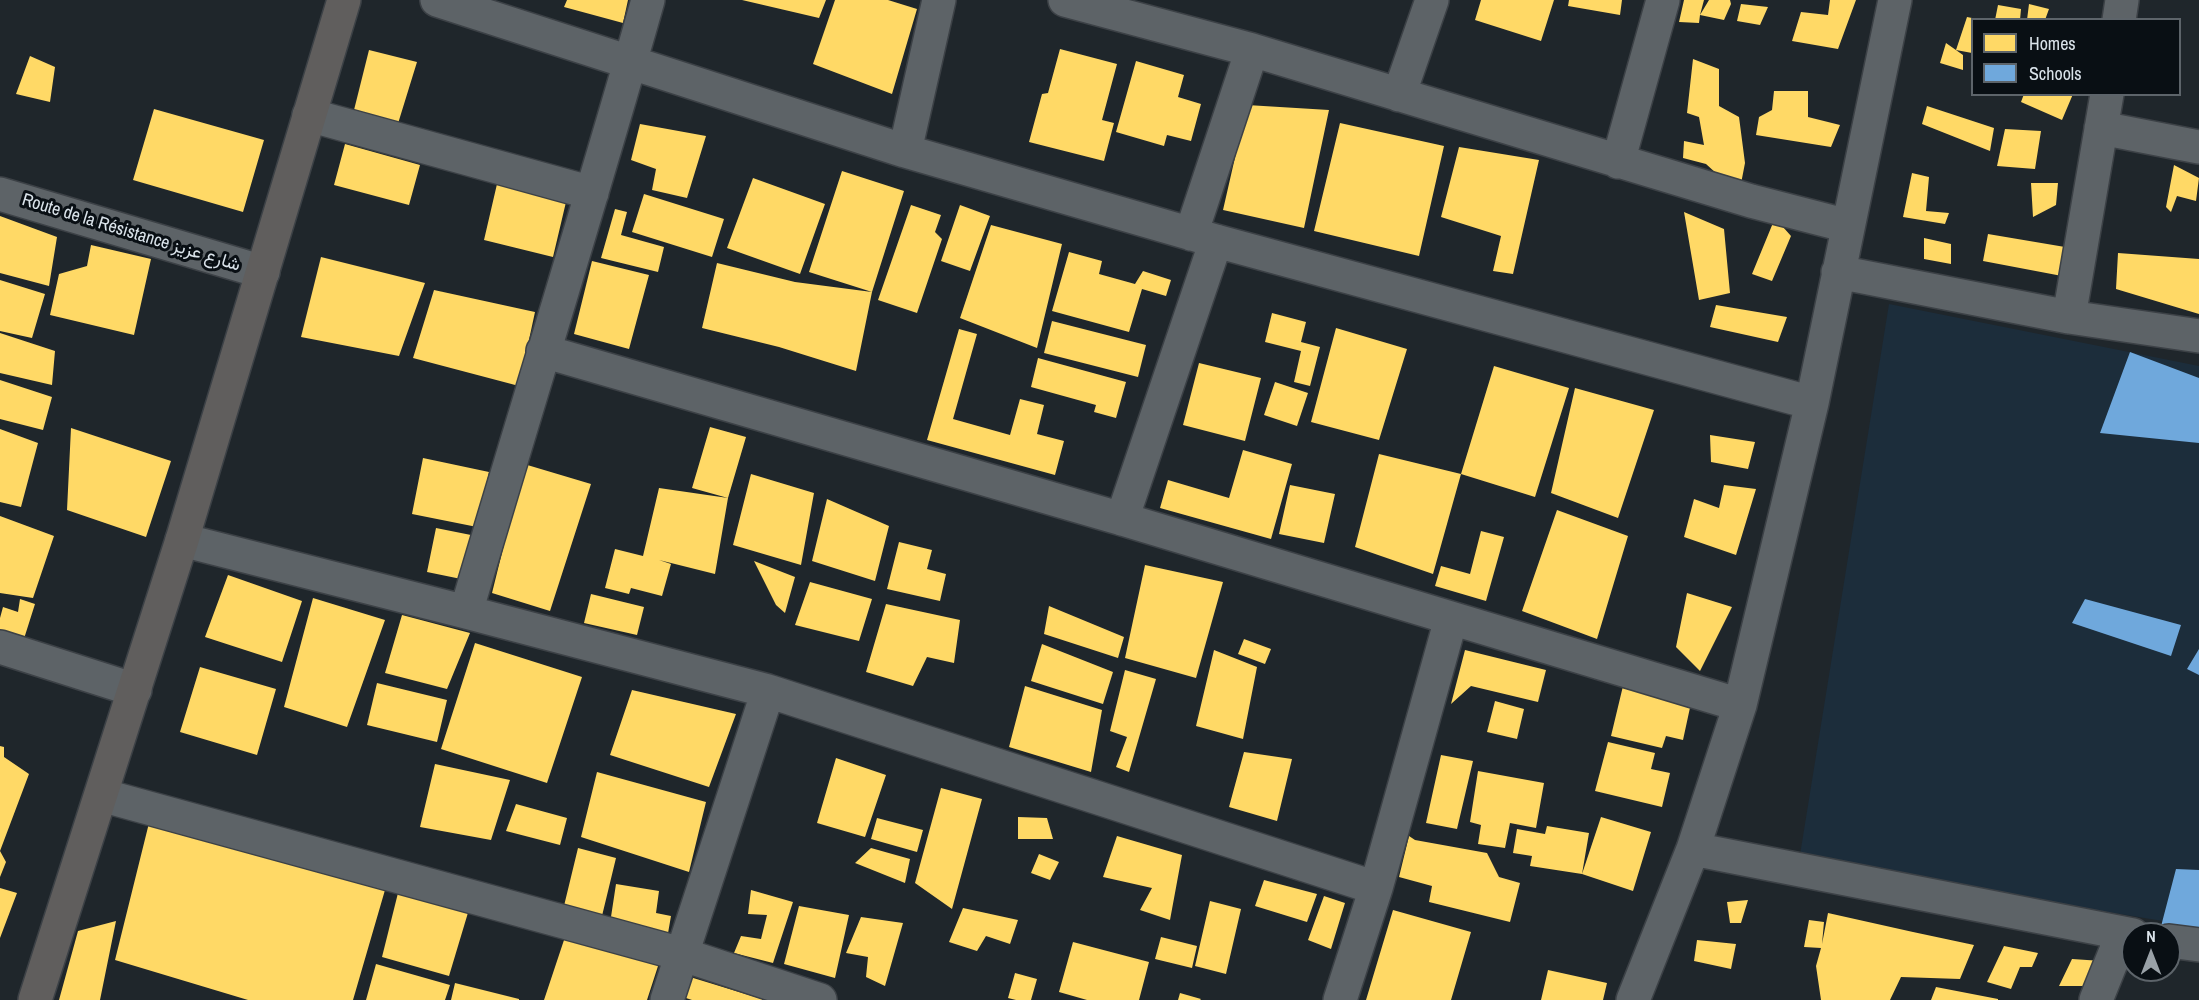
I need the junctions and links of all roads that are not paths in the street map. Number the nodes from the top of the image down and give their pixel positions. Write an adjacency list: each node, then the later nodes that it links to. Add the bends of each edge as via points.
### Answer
1 (344, 0): 15 (main road)
2 (437, 0): 12 (street)
3 (648, 0): 12 (street)
4 (939, 0): 18 (street)
5 (1065, 0): 11 (street)
6 (1432, 0): 13 (street)
7 (1663, 0): 19 (street)
8 (1894, 0): 22 (street)
9 (2122, 0): 10 (street)
10 (2119, 18)
11 (1252, 50): 13 (street); 23 (street)
12 (630, 61): 18 (street); 20 (street)
13 (1399, 95): 19 (street)
14 (2107, 96): 16 (street)
15 (309, 115): 20 (street); 24 (main road)
16 (2101, 128): 17 (street); 26 (street)
17 (2199, 147)
18 (904, 151): 23 (street)
19 (1618, 162): 22 (street)
20 (592, 193): 28 (street)
21 (0, 194): 24 (street, Route de la Résistance شارع عزيز)
22 (1848, 226): 25 (street)
23 (1204, 237): 29 (street); 30 (street)
24 (263, 272): 31 (main road)
25 (1838, 272): 26 (street); 29 (street)
26 (2069, 316): 27 (street)
27 (2199, 336)
28 (543, 351): 30 (street); 32 (street)
29 (1812, 403): 37 (street)
30 (1122, 519): 33 (street)
31 (182, 540): 32 (street); 35 (main road)
32 (466, 612): 36 (street)
33 (1451, 619): 37 (street); 40 (street)
34 (0, 647): 35 (street)
35 (135, 690): 38 (main road)
36 (768, 691): 40 (street); 45 (street)
37 (1740, 705): 39 (street)
38 (101, 795): 45 (street); 46 (main road)
39 (1693, 849): 41 (street); 50 (street)
40 (1376, 888): 49 (street)
41 (2121, 933)
42 (2181, 943): 43 (street)
43 (2199, 945)
44 (2121, 948): 51 (street)
45 (681, 954): 47 (street); 48 (street)
46 (35, 1000)
47 (667, 1000)
48 (819, 1000)
49 (1340, 1000)
50 (1633, 1000)
51 (2096, 1000)

